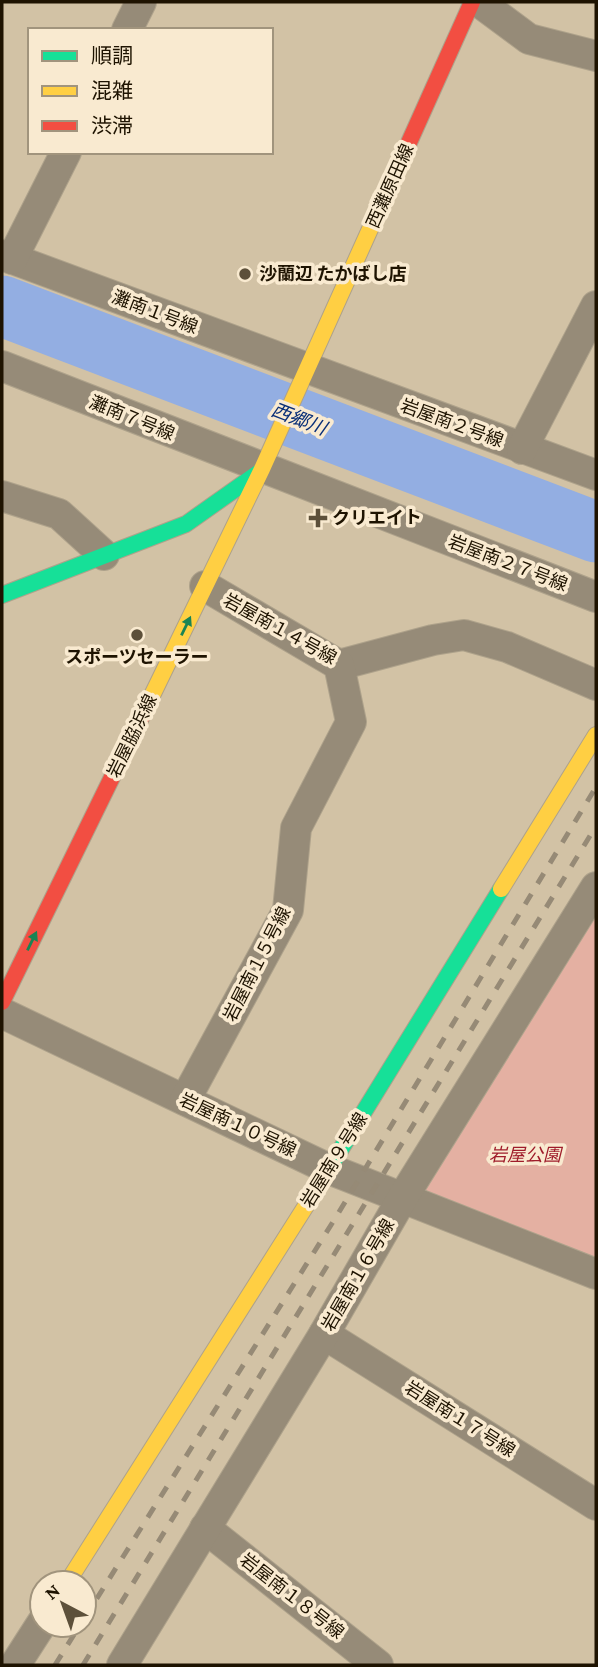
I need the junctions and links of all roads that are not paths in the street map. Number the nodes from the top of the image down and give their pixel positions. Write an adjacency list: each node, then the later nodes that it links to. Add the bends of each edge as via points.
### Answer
1 (141, 2): 4 (street)
2 (472, 2): 10 (street, 西灘原田線)
3 (479, 2): 5 (street, via 529,39)
4 (128, 28)
5 (596, 56)
6 (65, 154): 7 (street)
7 (7, 257): 10 (street, 灘南１号線)
8 (596, 306): 11 (street)
9 (2, 366): 12 (street, 灘南７号線)
10 (308, 370): 11 (street, 岩屋南２号線); 12 (street, 西灘原田線)
11 (522, 449): 13 (street, 岩屋南２号線)
12 (262, 469): 15 (street, via 186,524); 16 (street, 岩屋脇浜線); 18 (street, 岩屋南２７号線)
13 (596, 475)
14 (2, 496): 15 (street, via 59,513)
15 (104, 555): 17 (street)
16 (205, 586): 19 (street, 岩屋南１４号線); 23 (street, 岩屋脇浜線, one-way to 16)
17 (2, 595)
18 (596, 597)
19 (339, 665): 20 (street, 岩屋南１４号線, via 464,635 507,647); 25 (street, 岩屋南１５号線, via 351,722 296,828 288,910)
20 (596, 685)
21 (596, 735): 26 (street, 岩屋南９号線)
22 (596, 887): 27 (street, 岩屋南１６号線)
23 (2, 1002)
24 (2, 1013): 25 (street, 岩屋南１０号線)
25 (185, 1100): 26 (street, 岩屋南１０号線)
26 (329, 1168): 27 (street, 岩屋南１０号線); 32 (street, 岩屋南９号線)
27 (403, 1197): 28 (street, 岩屋南１０号線); 29 (street, 岩屋南１６号線)
28 (596, 1274)
29 (324, 1334): 30 (street, 岩屋南１７号線); 31 (street, 岩屋南１６号線)
30 (596, 1505)
31 (205, 1528): 35 (street, 岩屋南１６号線); 36 (street, 岩屋南１８号線)
32 (76, 1569)
33 (32, 1639): 34 (street)
34 (15, 1665)
35 (122, 1665)
36 (379, 1665)

